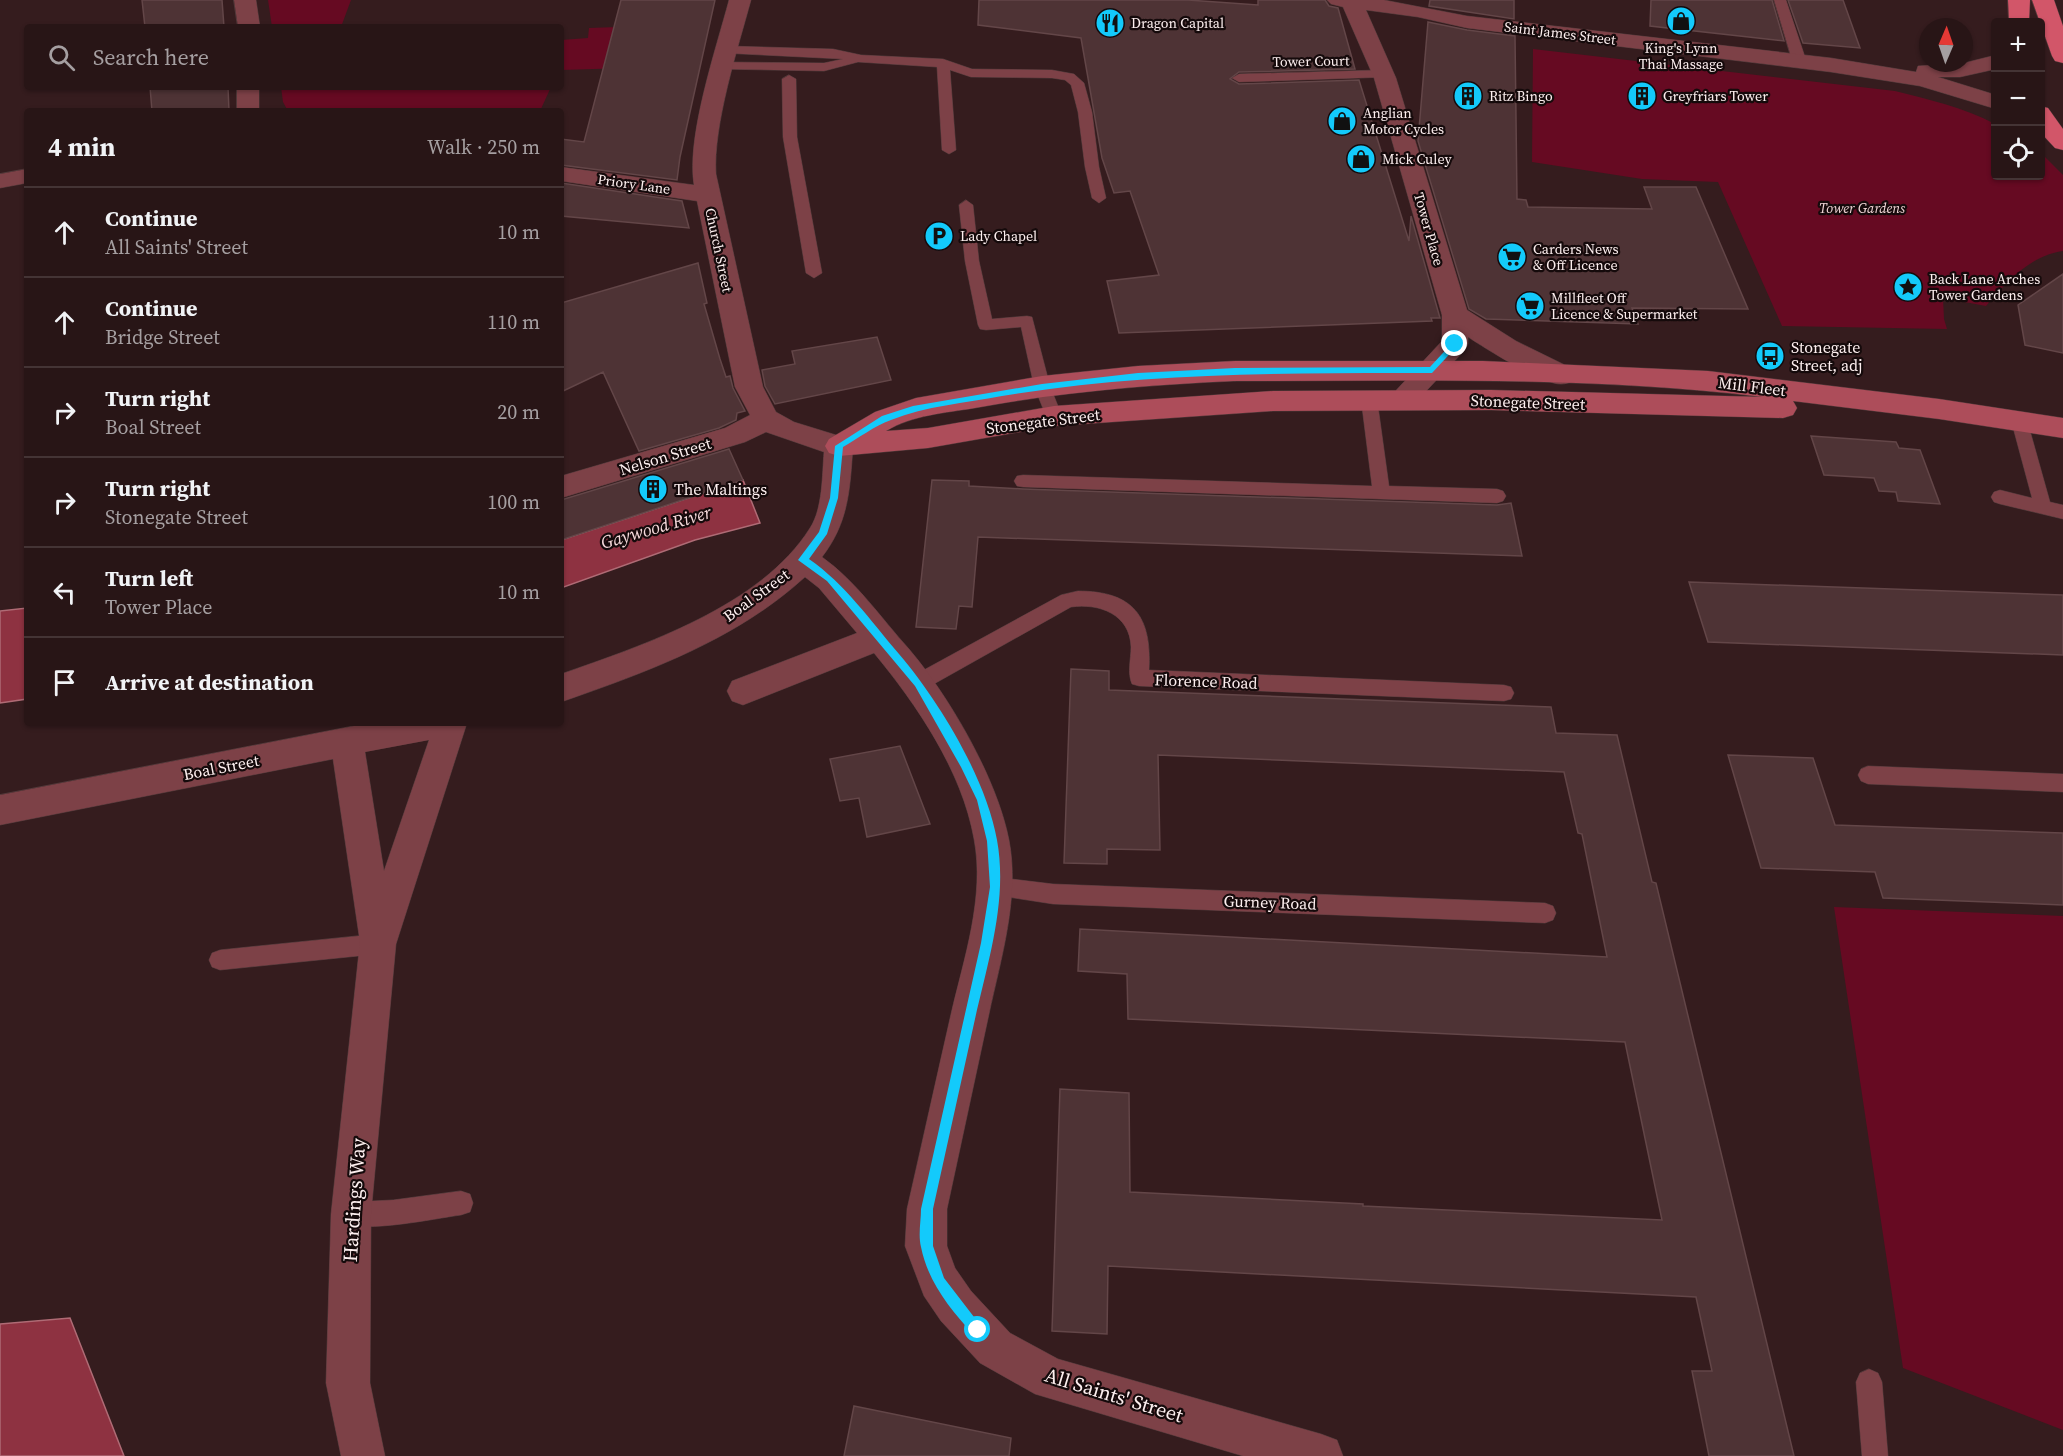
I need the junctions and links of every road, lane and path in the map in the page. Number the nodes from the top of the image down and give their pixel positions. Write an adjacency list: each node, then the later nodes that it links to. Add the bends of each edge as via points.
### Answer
1 (245, 0): 9 (street)
2 (740, 0): 12 (street, Church Street)
3 (1780, 0): 13 (lane)
4 (2019, 0): 7 (main road)
5 (2043, 0): 11 (main road)
6 (1345, 2): 8 (street, Saint James Street); 17 (street, Tower Place)
7 (2019, 18)
8 (1467, 22): 10 (street, Saint James Street, via 1426,22); 13 (street, Saint James Street)
9 (249, 24)
10 (1396, 31): 17 (street, Tower Place)
11 (2063, 56)
12 (725, 58): 14 (lane, via 824,67 861,59); 27 (street, Church Street, via 704,170)
13 (1799, 60): 16 (street, Saint James Street)
14 (943, 63): 23 (lane); 28 (lane, via 971,73 1052,74 1077,83)
15 (1991, 63): 16 (street, Saint James Street, via 1941,71)
16 (1831, 65): 21 (street, Saint James Street, via 1923,80)
17 (1383, 74): 18 (lane, Tower Court); 31 (street, Tower Place)
18 (1239, 78)
19 (789, 79): 30 (lane, via 790,137)
20 (248, 90): 22 (street)
21 (1991, 101)
22 (248, 108)
23 (949, 150)
24 (564, 174): 27 (street, Priory Lane)
25 (24, 177): 26 (street)
26 (0, 181)
27 (708, 195): 40 (street, Church Street, via 749,387)
28 (1099, 198)
29 (966, 205): 35 (lane, via 972,261 986,325 1027,321)
30 (814, 273)
31 (1455, 315): 32 (street, Tower Place, via 1455,344); 34 (street, via 1496,344)
32 (1432, 370): 33 (street, Stonegate Street); 35 (street, Stonegate Street, via 1235,370); 37 (street, Tower Place)
33 (1483, 371): 34 (street, Mill Fleet)
34 (1561, 375): 38 (street, Mill Fleet, via 1708,381)
35 (1042, 387): 39 (lane); 45 (street, Stonegate Street, via 916,408 885,418)
36 (1369, 399): 37 (street, Stonegate Street); 39 (street, Stonegate Street, via 1273,401); 48 (lane)
37 (1402, 399): 38 (street, Stonegate Street, via 1721,408)
38 (1939, 409): 41 (street, Mill Fleet)
39 (1054, 416): 45 (street, Stonegate Street, via 928,438)
40 (766, 418): 45 (street, via 784,429); 47 (street, Nelson Street, via 735,435)
41 (2019, 420): 42 (street); 43 (street, Mill Fleet); 44 (street, Mill Fleet); 51 (lane)
42 (2063, 422)
43 (2063, 428)
44 (2063, 434)
45 (839, 446): 53 (street, Boal Street, via 834,498 823,534)
46 (1023, 481): 48 (lane)
47 (564, 486)
48 (1381, 492): 49 (lane)
49 (1497, 496)
50 (2000, 497): 51 (lane)
51 (2043, 508): 52 (lane)
52 (2063, 512)
53 (803, 560): 54 (street, All Saints' Street, via 830,579); 56 (street, Boal Street, via 730,617 639,660)
54 (878, 638): 55 (street, All Saints' Street); 57 (street)
55 (918, 684): 58 (lane, Florence Road, via 1066,600 1082,596 1113,604 1130,617 1139,635 1139,678); 65 (street, All Saints' Street, via 982,800 992,841)
56 (564, 687)
57 (743, 691)
58 (1504, 693)
59 (428, 726): 61 (street, Boal Street)
60 (450, 726): 67 (street, Hardings Way)
61 (347, 743): 64 (street, Boal Street); 67 (street, Hardings Way)
62 (1868, 774): 63 (lane)
63 (2063, 783)
64 (0, 810)
65 (995, 887): 66 (lane, Gurney Road, via 1053,894); 73 (street, All Saints' Street, via 927,1209 926,1246 939,1281 995,1348 1050,1379)
66 (1545, 913)
67 (378, 944): 68 (lane); 70 (street, Hardings Way)
68 (220, 960)
69 (460, 1203): 70 (lane)
70 (351, 1214): 72 (street, Hardings Way, via 348,1383)
71 (1869, 1382): 74 (lane)
72 (363, 1456)
73 (1322, 1456)
74 (1875, 1456)

